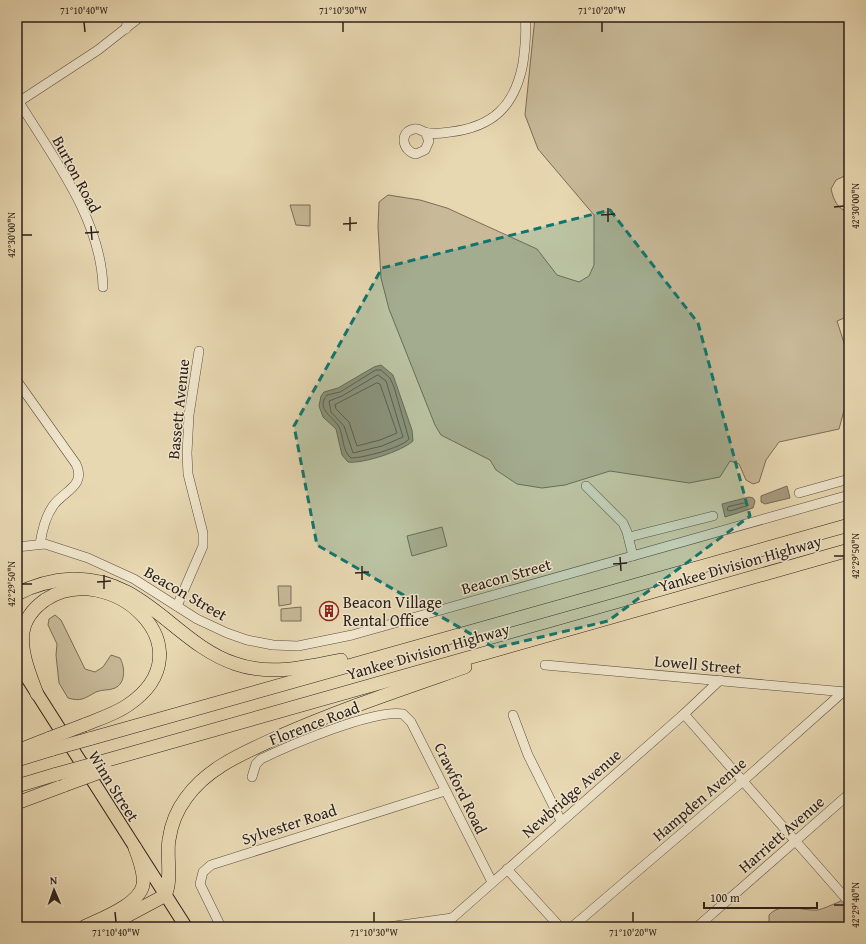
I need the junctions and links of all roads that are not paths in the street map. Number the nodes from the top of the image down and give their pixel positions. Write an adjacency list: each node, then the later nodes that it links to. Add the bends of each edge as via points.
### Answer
1 (128, 17): 4 (street)
2 (140, 17): 4 (street)
3 (525, 17): 6 (street, via 526,43 522,67 516,88 503,108 476,127 450,132)
4 (126, 29): 5 (street)
5 (18, 103): 7 (street, Burton Road, via 79,202 98,252)
6 (425, 132)
7 (103, 287)
8 (199, 351): 24 (street, Bassett Avenue, via 189,415 187,453 188,474 203,533 203,546)
9 (17, 382): 17 (street, via 78,470 74,488 56,502 48,514)
10 (849, 479): 12 (street)
11 (586, 486): 16 (street, via 621,520)
12 (799, 493)
13 (849, 495): 20 (street, Beacon Street)
14 (713, 516): 16 (street)
15 (849, 525): 26 (highway, Yankee Division Highway)
16 (628, 537): 20 (street)
17 (40, 544): 18 (street, Beacon Street); 24 (street, Beacon Street, via 66,550 111,568)
18 (18, 548)
19 (849, 550): 25 (highway, Yankee Division Highway)
20 (633, 556): 24 (street, Beacon Street, via 309,645 273,645 239,638 203,622)
21 (60, 580): 22 (highway, via 39,584); 23 (highway, via 37,591); 26 (highway, via 95,580 119,588 146,604 218,656 252,668 300,668)
22 (17, 594)
23 (17, 605)
24 (176, 606)
25 (578, 627): 38 (highway, Yankee Division Highway, via 196,734); 50 (highway, via 336,712 217,768 196,785 177,814 169,840 169,889)
26 (425, 644): 35 (highway, Yankee Division Highway, bridge, via 89,739)
27 (17, 662): 31 (main road, Winn Street)
28 (545, 665): 29 (street, Lowell Street)
29 (720, 680): 30 (street, Lowell Street); 33 (street, Newbridge Avenue)
30 (846, 692): 40 (street, Hampden Avenue)
31 (36, 694): 35 (highway, bridge, via 26,659 23,636 27,619 38,605 58,594 81,590 106,594 130,604 148,620 157,638 160,653 156,674 144,693 114,714 84,725); 47 (main road, Winn Street)
32 (398, 713): 39 (street, Florence Road, via 366,719 265,758 256,764); 42 (street, Crawford Road, via 403,714 411,722)
33 (684, 714): 40 (street); 45 (street, Newbridge Avenue)
34 (513, 716): 45 (street, via 528,755)
35 (51, 743): 36 (highway); 37 (highway, Yankee Division Highway)
36 (17, 751)
37 (17, 760)
38 (101, 766): 41 (highway, Yankee Division Highway, bridge, via 57,774); 44 (highway, bridge, via 65,785)
39 (252, 777)
40 (743, 781): 46 (street); 60 (street, Hampden Avenue)
41 (17, 786)
42 (445, 791): 49 (street, Crawford Road); 56 (street, Sylvester Road, via 211,865 200,877 200,884)
43 (849, 794): 46 (street, Harriett Avenue)
44 (17, 803)
45 (562, 821): 48 (street, Newbridge Avenue)
46 (796, 841): 51 (street); 61 (street, Harriett Avenue)
47 (135, 848): 50 (main road, Winn Street); 53 (highway, via 143,876 143,884 138,894 128,903)
48 (508, 869): 49 (street, Newbridge Avenue); 59 (street)
49 (492, 882): 52 (street, Newbridge Avenue)
50 (164, 896): 54 (highway); 55 (main road, Winn Street)
51 (849, 902)
52 (452, 918): 57 (street); 58 (street, Newbridge Avenue)
53 (84, 927)
54 (106, 927)
55 (186, 927)
56 (221, 927)
57 (388, 927)
58 (442, 927)
59 (560, 927)
60 (572, 927)
61 (697, 927)

